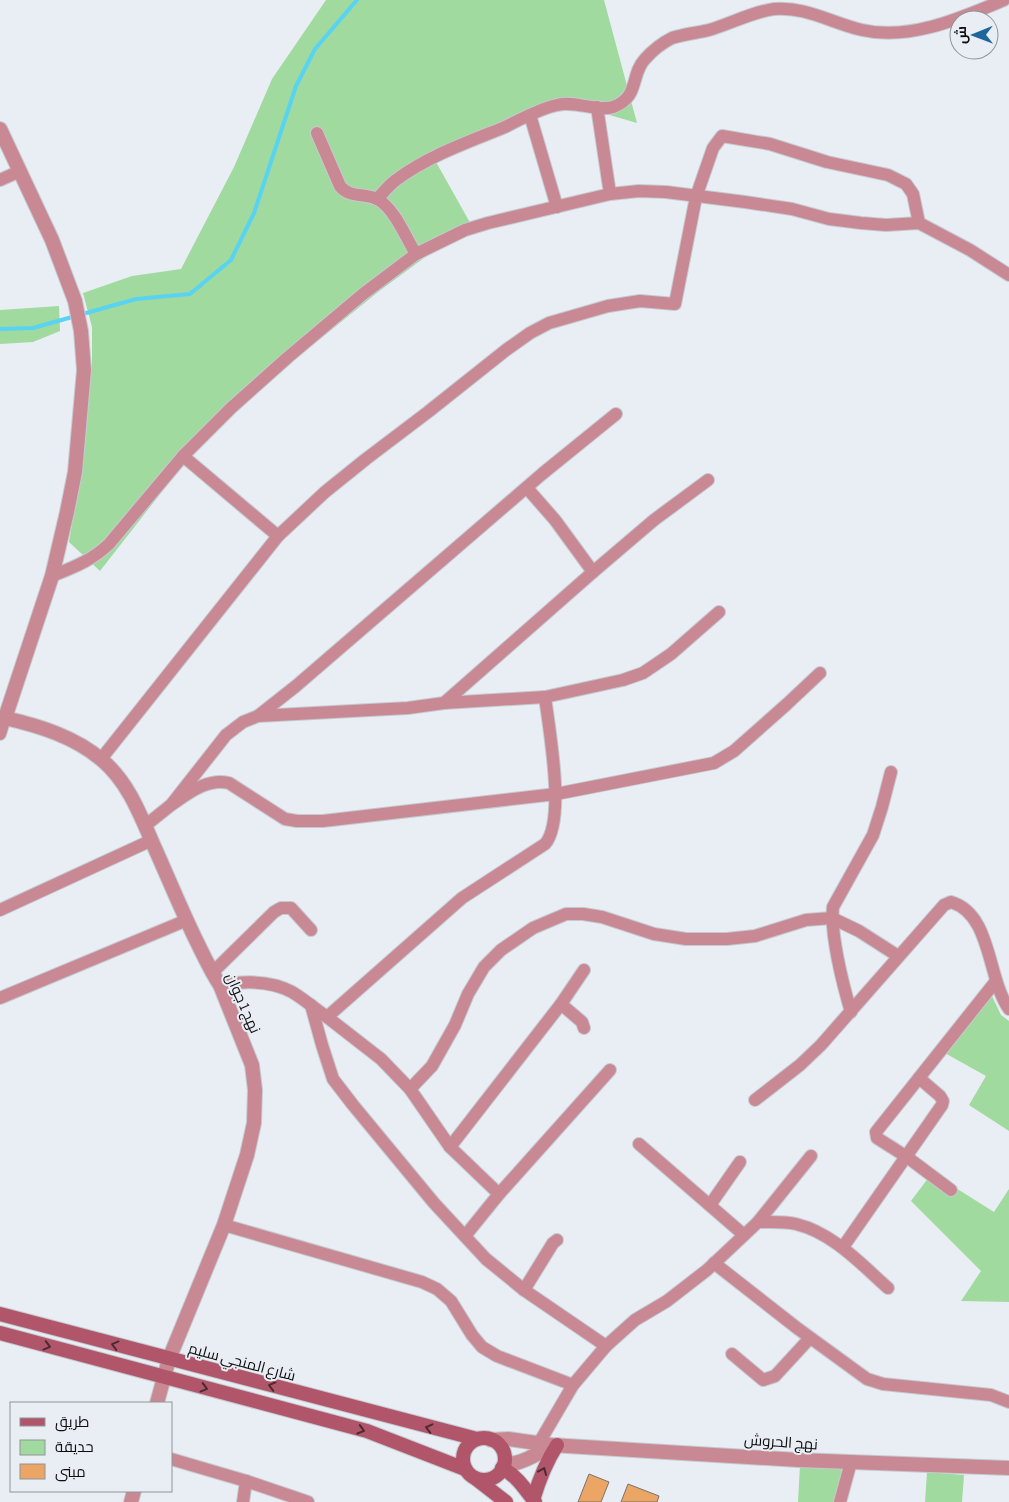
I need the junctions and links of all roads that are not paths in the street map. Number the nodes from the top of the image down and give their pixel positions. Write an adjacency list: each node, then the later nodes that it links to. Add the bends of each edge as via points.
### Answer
1 (1004, 0): 2 (street, via 906,32 862,30 791,10 762,12 673,38 657,47 643,60 631,95 612,107)
2 (596, 107): 3 (street, via 570,103); 8 (street)
3 (530, 115): 10 (street, via 433,158 395,181); 11 (street)
4 (0, 129): 6 (street)
5 (317, 133): 10 (street, via 344,192)
6 (20, 171): 7 (street); 21 (street, via 52,240 75,301 81,331 84,370 74,472)
7 (0, 180)
8 (610, 194): 9 (street, via 639,191); 11 (street)
9 (696, 197): 12 (street, via 792,209 860,223); 12 (street, via 713,148 722,136 770,144 827,162 888,175 906,184 913,194); 19 (street, via 675,304 640,301 608,306 549,323 530,333 325,492)
10 (378, 199): 13 (street, via 389,209)
11 (557, 207): 13 (street, via 488,222)
12 (919, 223): 14 (street)
13 (416, 254): 16 (street, via 287,358)
14 (1009, 275)
15 (616, 414): 18 (street)
16 (183, 456): 19 (street); 21 (street, via 97,556)
17 (708, 480): 20 (street)
18 (526, 488): 20 (street, via 555,520); 26 (street)
19 (278, 536): 29 (street)
20 (593, 572): 25 (street)
21 (52, 576): 27 (street)
22 (719, 612): 24 (street, via 671,654 643,673)
23 (820, 673): 31 (street, via 734,751 714,763)
24 (545, 697): 25 (street); 31 (street)
25 (444, 703): 26 (street)
26 (258, 716): 32 (street, via 242,722 226,735)
27 (3, 718): 28 (street); 29 (street, نهج 1 جوان, via 39,726 71,740)
28 (0, 734)
29 (101, 759): 33 (street, نهج 1 جوان, via 124,784)
30 (891, 772): 36 (street, via 872,835 838,896)
31 (556, 794): 32 (street, via 322,821 297,821 275,814 229,782 216,781); 49 (street, via 551,835 545,844 462,898)
32 (171, 805): 33 (street)
33 (146, 825): 34 (street, نهج 1 جوان)
34 (152, 840): 35 (street); 37 (street, نهج 1 جوان)
35 (2, 907)
36 (832, 918): 39 (street); 48 (street); 53 (street, via 806,920 756,936 686,939 654,934 602,917 566,914 533,928 501,950 484,967 432,1066)
37 (187, 920): 41 (street, نهج 1 جوان); 44 (street)
38 (311, 930): 41 (street, via 291,908 281,908)
39 (898, 956): 42 (street, via 944,905 951,902 960,904 982,930); 48 (street)
40 (584, 970): 45 (street)
41 (212, 973): 43 (street, نهج 1 جوان)
42 (996, 981): 47 (street); 52 (street)
43 (220, 985): 46 (street, via 267,983 291,992); 64 (street, نهج 1 جوان, via 252,1065 255,1090 249,1147)
44 (0, 998)
45 (561, 1004): 50 (street, via 582,1022); 56 (street)
46 (311, 1005): 49 (street); 66 (street, via 334,1079 434,1203)
47 (1009, 1008)
48 (851, 1012): 54 (street, via 800,1065)
49 (327, 1017): 53 (street, via 381,1059)
50 (584, 1028)
51 (610, 1070): 61 (street)
52 (919, 1078): 58 (street, via 943,1101); 58 (street, via 876,1132 877,1138)
53 (410, 1089): 56 (street)
54 (755, 1100)
55 (639, 1144): 62 (street)
56 (450, 1147): 61 (street)
57 (811, 1156): 63 (street)
58 (907, 1157): 60 (street); 68 (street)
59 (740, 1162): 62 (street)
60 (951, 1190)
61 (499, 1194): 66 (street)
62 (710, 1205): 65 (street)
63 (758, 1222): 65 (street); 68 (street, via 796,1224)
64 (224, 1225): 77 (street, نهج 1 جوان); 79 (street, via 438,1289 451,1300 482,1347 497,1356)
65 (744, 1235): 69 (street)
66 (465, 1236): 71 (street, via 486,1259)
67 (557, 1240): 71 (street)
68 (842, 1247): 70 (street)
69 (714, 1263): 74 (street); 75 (street, via 667,1301 635,1320)
70 (888, 1288)
71 (524, 1290): 75 (street)
72 (0, 1314): 77 (main road, شارع المنجي سليم, one-way to 72)
73 (0, 1334): 78 (main road, one-way to 78)
74 (810, 1338): 76 (street, via 769,1379 763,1380); 81 (street, via 867,1379 883,1384 991,1395)
75 (606, 1346): 79 (street)
76 (732, 1354)
77 (169, 1359): 78 (street, نهج 1 جوان); 82 (main road, شارع المنجي سليم, one-way to 77)
78 (164, 1377): 80 (street, نهج 1 جوان); 89 (main road, one-way to 89, via 367,1431)
79 (573, 1385): 84 (street)
80 (157, 1402)
81 (1009, 1402)
82 (477, 1439): 83 (main road); 89 (main road, via 464,1451 463,1460)
83 (491, 1440): 84 (street, نهج الحروش, via 508,1439); 87 (main road, via 501,1447)
84 (547, 1446): 86 (street, نهج الحروش); 87 (street); 92 (main road, one-way to 84)
85 (172, 1459): 90 (street)
86 (851, 1462): 88 (street, نهج الحروش); 95 (street)
87 (503, 1467): 89 (main road, via 499,1474 487,1480); 92 (main road)
88 (1009, 1468)
89 (470, 1473): 94 (main road)
90 (246, 1481): 91 (street); 93 (street)
91 (300, 1501)
92 (534, 1501)
93 (243, 1502)
94 (506, 1502)
95 (840, 1502)

